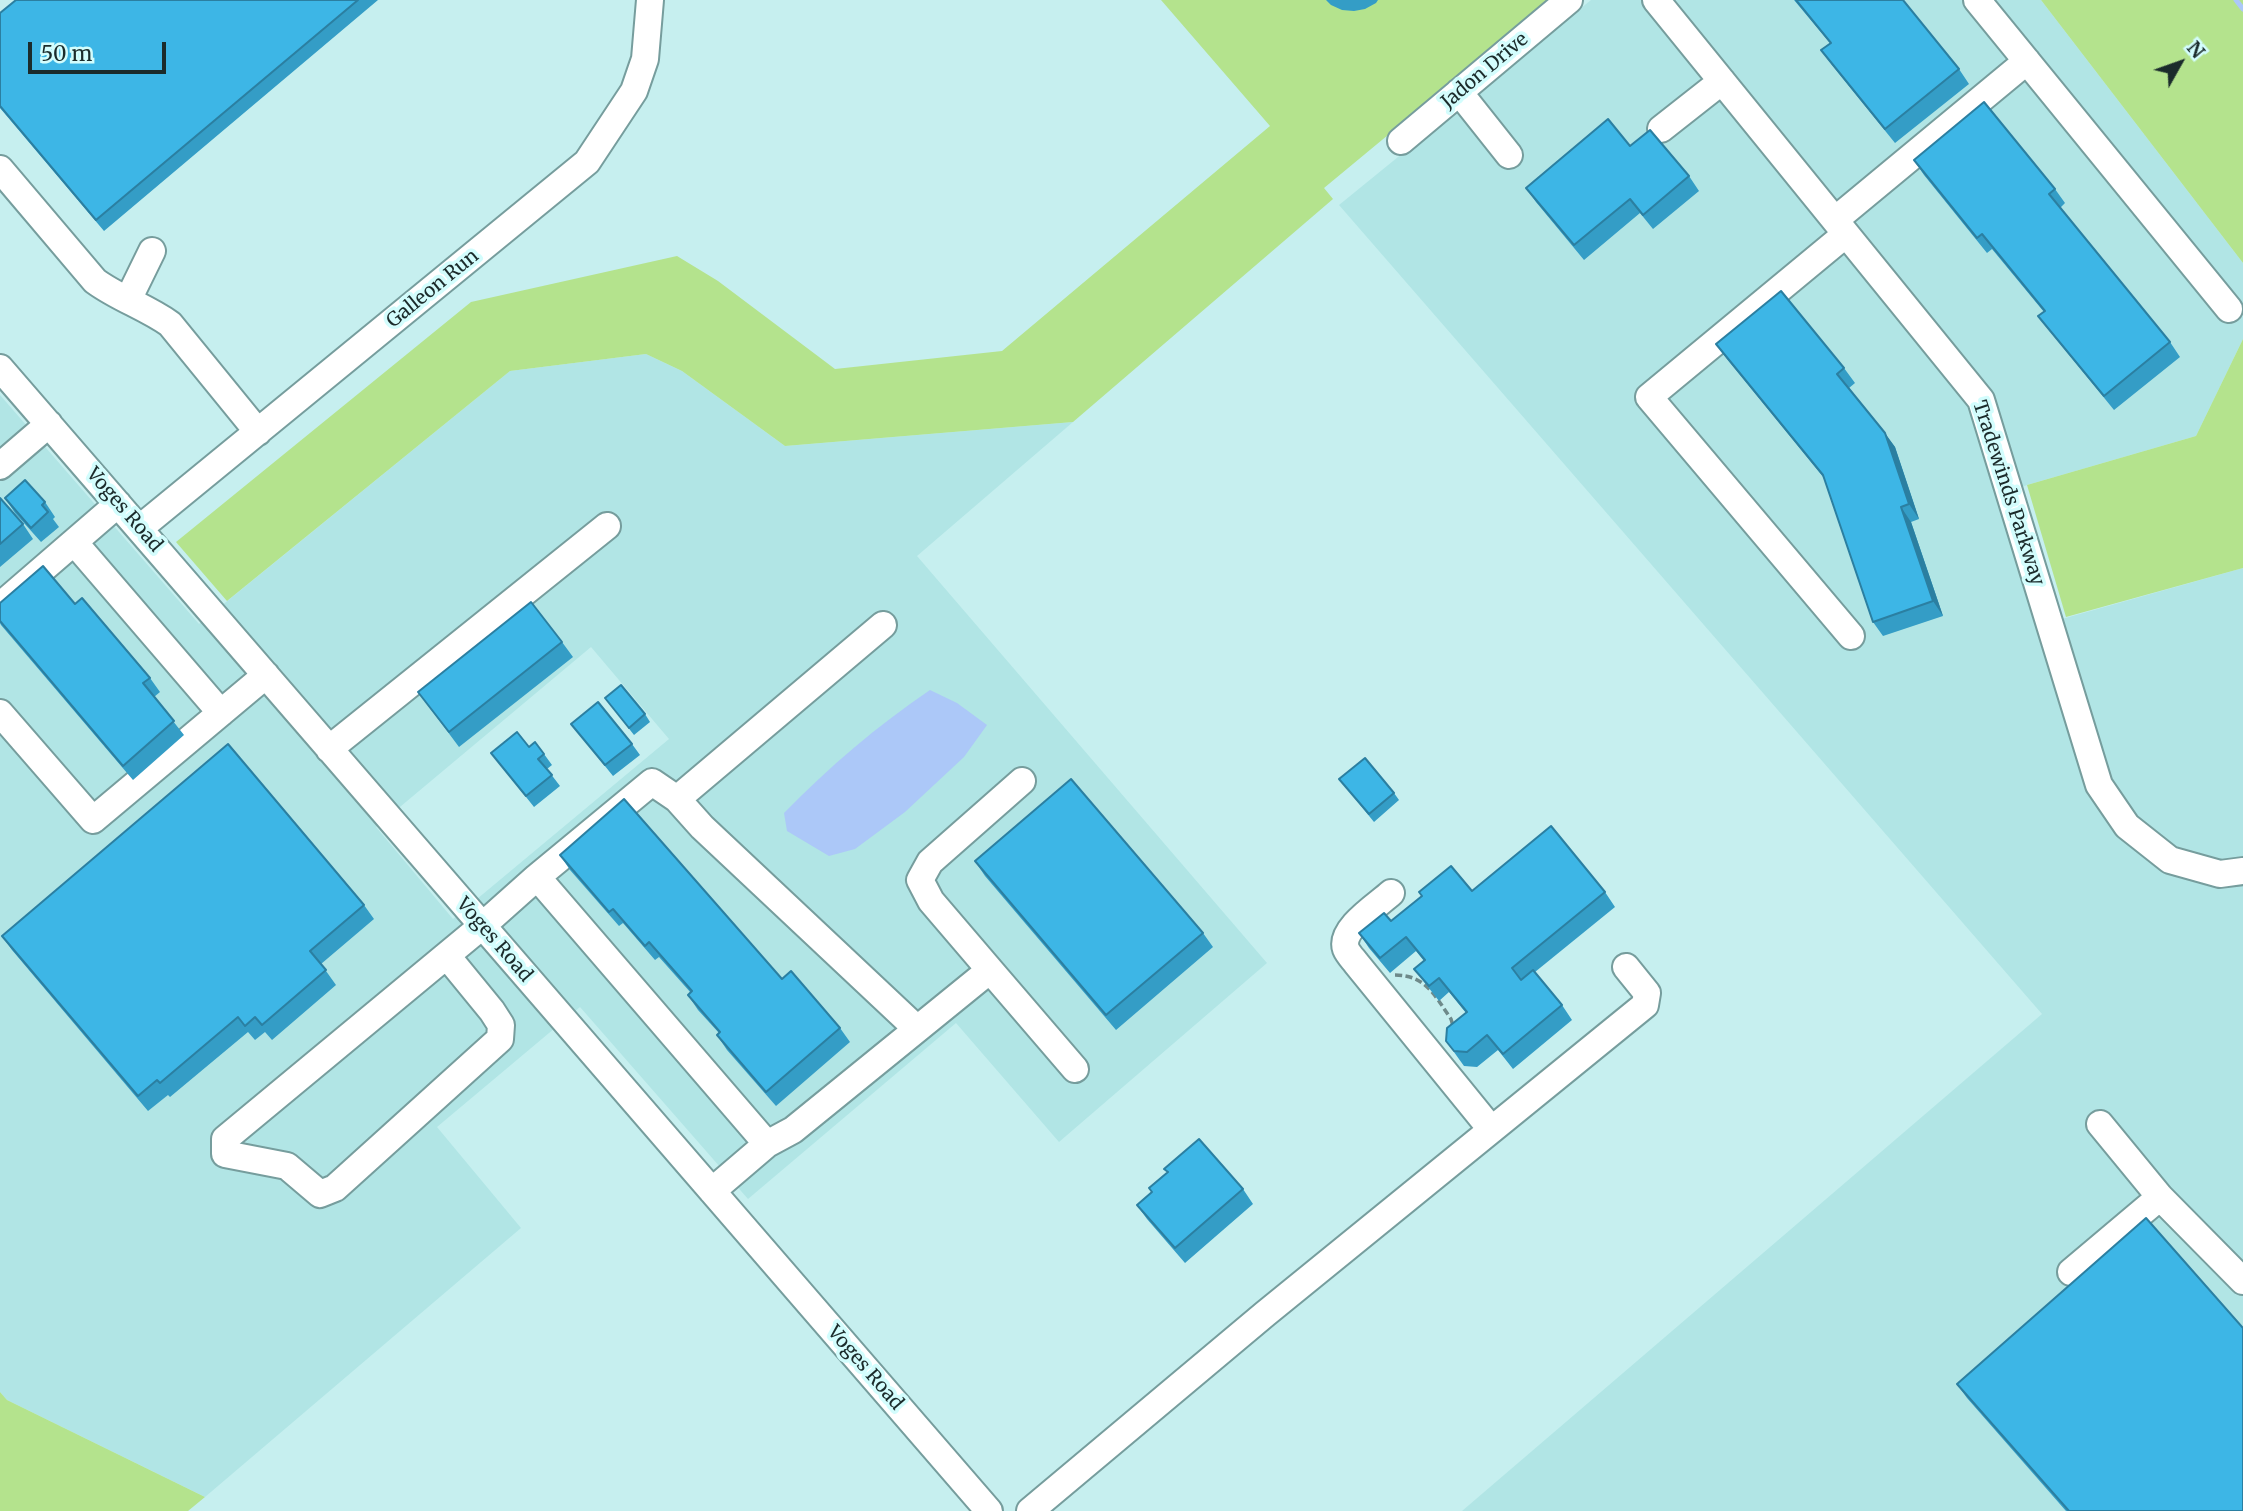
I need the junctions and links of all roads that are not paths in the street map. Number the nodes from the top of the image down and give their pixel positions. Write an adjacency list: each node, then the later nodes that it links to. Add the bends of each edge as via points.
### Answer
1 (650, 0): 18 (street, Galleon Run, via 645,59 634,91 587,162)
2 (1569, 0): 7 (street, Jadon Drive)
3 (1656, 0): 6 (street, Tradewinds Parkway)
4 (1977, 0): 5 (street)
5 (2026, 61): 12 (street); 15 (street)
6 (1722, 81): 8 (street); 12 (street, Tradewinds Parkway)
7 (1459, 92): 9 (street, Jadon Drive); 10 (street)
8 (1661, 129)
9 (1401, 141)
10 (1509, 155)
11 (0, 169): 14 (street, via 95,281)
12 (1840, 227): 26 (street, via 1649,397); 33 (street, Tradewinds Parkway, via 1981,400 2099,785 2127,826 2171,860 2220,874)
13 (152, 251): 14 (street)
14 (128, 300): 18 (street, via 170,324)
15 (2229, 309)
16 (4, 379): 17 (street, Voges Road)
17 (49, 424): 19 (street); 20 (street, Voges Road)
18 (258, 432): 22 (street, Galleon Run)
19 (0, 466)
20 (118, 504): 22 (street, Voges Road); 23 (street)
21 (607, 526): 30 (street)
22 (140, 528): 27 (street, Voges Road)
23 (74, 542): 24 (street); 29 (street)
24 (0, 606)
25 (883, 625): 32 (street)
26 (1851, 636)
27 (266, 675): 29 (street); 30 (street, Voges Road)
28 (0, 713): 29 (street, via 93,820)
29 (221, 713)
30 (329, 749): 36 (street, Voges Road)
31 (1022, 781): 39 (street, via 930,862 920,880 930,901)
32 (677, 799): 34 (street, via 652,782); 40 (street)
33 (2243, 870)
34 (537, 877): 36 (street); 44 (street)
35 (1391, 894): 43 (street, via 1351,928 1345,947)
36 (482, 926): 37 (street); 45 (street, Voges Road)
37 (447, 956): 37 (street, via 225,1139 225,1154 287,1166 320,1194 335,1188 500,1039 501,1025)
38 (1626, 967): 43 (street, via 1647,993 1645,1005)
39 (990, 970): 40 (street); 41 (street)
40 (916, 1028): 44 (street, via 793,1130)
41 (1074, 1069)
42 (2099, 1124): 46 (street)
43 (1491, 1129): 50 (street)
44 (767, 1144): 45 (street)
45 (712, 1191): 49 (street, Voges Road)
46 (2160, 1197): 47 (street); 48 (street)
47 (2071, 1272)
48 (2243, 1281)
49 (989, 1511)
50 (1030, 1511)

